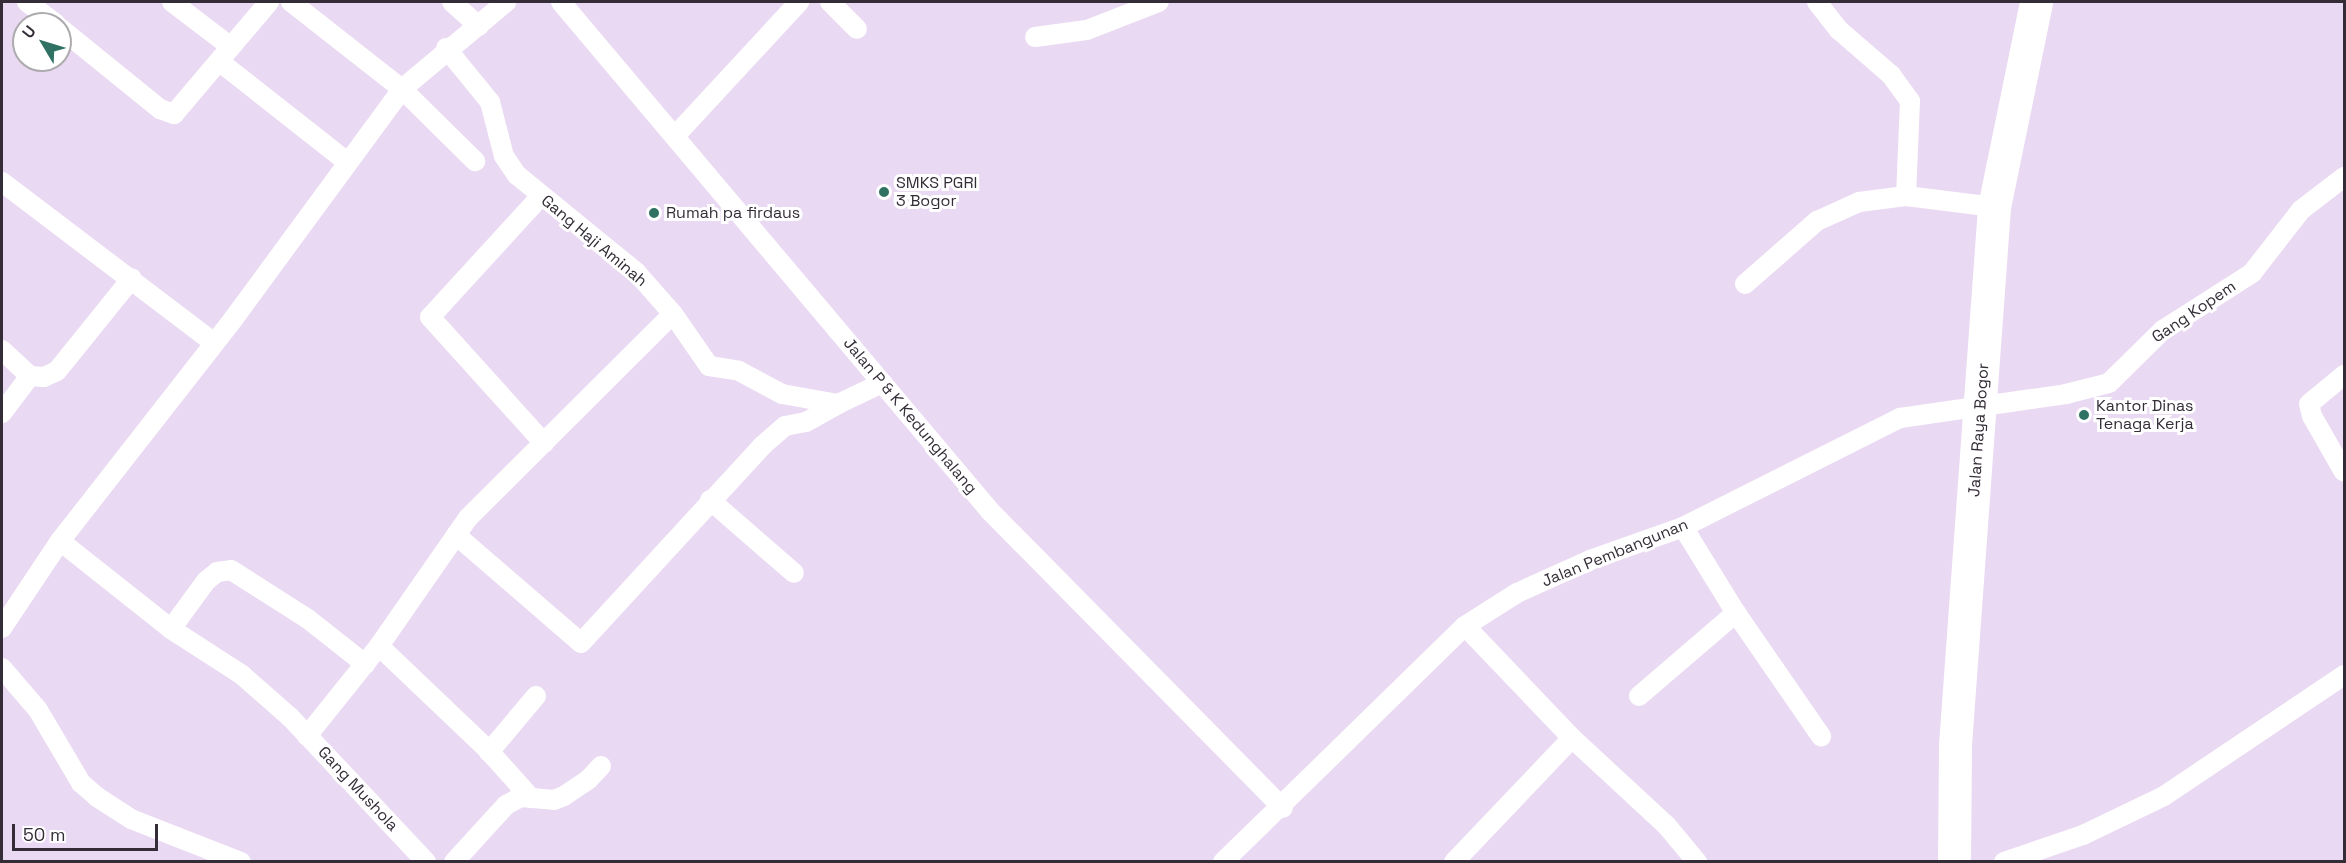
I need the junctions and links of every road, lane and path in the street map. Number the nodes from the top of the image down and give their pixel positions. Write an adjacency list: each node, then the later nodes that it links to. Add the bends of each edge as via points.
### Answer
1 (27, 2): 13 (street)
2 (172, 2): 19 (street)
3 (269, 2): 19 (street)
4 (291, 2): 20 (street)
5 (452, 2): 14 (street)
6 (506, 2): 14 (street)
7 (561, 2): 21 (street, Jalan P & K Kedunghalang)
8 (799, 2): 21 (street)
9 (830, 2): 15 (street)
10 (1159, 2): 17 (street, via 1087,30)
11 (1817, 2): 27 (street, via 1839,30 1891,75 1910,100)
12 (2036, 2): 28 (highway, Jalan Raya Bogor)
13 (40, 12)
14 (478, 26): 18 (street)
15 (857, 28)
16 (72, 37): 19 (street, via 168,114 181,109)
17 (1035, 37)
18 (446, 48): 20 (street); 26 (street, Gang Haji Aminah, via 490,102 508,163)
19 (226, 55): 22 (street)
20 (402, 89): 22 (street); 23 (street)
21 (675, 136): 36 (street, Jalan P & K Kedunghalang)
22 (347, 162): 32 (street)
23 (476, 162)
24 (2344, 177): 38 (street, Gang Kopem, via 2301,210 2252,273 2163,330 2109,383)
25 (2, 182): 29 (street)
26 (541, 196): 31 (street, Gang Haji Aminah, via 636,272); 40 (street, via 430,317)
27 (1906, 196): 28 (street); 30 (street, via 1860,202 1832,212)
28 (1994, 207): 38 (highway, Jalan Raya Bogor)
29 (132, 278): 32 (street); 35 (street, via 66,363 44,377)
30 (1745, 284)
31 (673, 314): 37 (street, Gang Haji Aminah, via 712,368 739,371 782,394); 40 (street)
32 (214, 343): 45 (street)
33 (2, 350): 35 (street)
34 (2344, 375): 41 (street, via 2309,404)
35 (30, 376): 39 (street)
36 (882, 383): 37 (street); 63 (street, Jalan P & K Kedunghalang, via 990,511)
37 (838, 404): 42 (street, via 806,422 785,426)
38 (1981, 407): 43 (street, Jalan Pembangunan, via 1900,418); 70 (highway, Jalan Raya Bogor, via 1955,745)
39 (2, 412)
40 (544, 443): 44 (street, via 468,518)
41 (2344, 472)
42 (710, 500): 44 (street, via 581,643); 46 (street)
43 (1683, 527): 47 (street); 48 (street, Jalan Pembangunan, via 1517,593)
44 (456, 535): 51 (street)
45 (60, 541): 49 (street); 50 (street, Gang Mushola)
46 (794, 573)
47 (1736, 613): 56 (street); 58 (street)
48 (1465, 626): 59 (street); 63 (street, Jalan Pembangunan)
49 (2, 628)
50 (171, 629): 52 (street, via 206,581 217,572 231,570 308,619); 57 (street, Gang Mushola, via 242,675)
51 (379, 646): 52 (street); 60 (street)
52 (365, 664): 57 (street)
53 (2, 668): 66 (street, via 38,710 81,783 97,797 131,819)
54 (2344, 675): 71 (street, via 2164,796 2094,831)
55 (536, 696): 60 (street)
56 (1639, 696)
57 (308, 736): 67 (street, Gang Mushola)
58 (1821, 736)
59 (1572, 738): 64 (street); 69 (street)
60 (489, 752): 62 (street)
61 (602, 766): 62 (street, via 564,796 554,800)
62 (531, 798): 68 (street, via 521,797 506,805)
63 (1283, 808): 65 (street, Jalan Pembangunan)
64 (1687, 857)
65 (1233, 858)
66 (241, 861)
67 (426, 861)
68 (454, 861)
69 (1454, 861)
70 (1954, 861)
71 (2004, 861)

